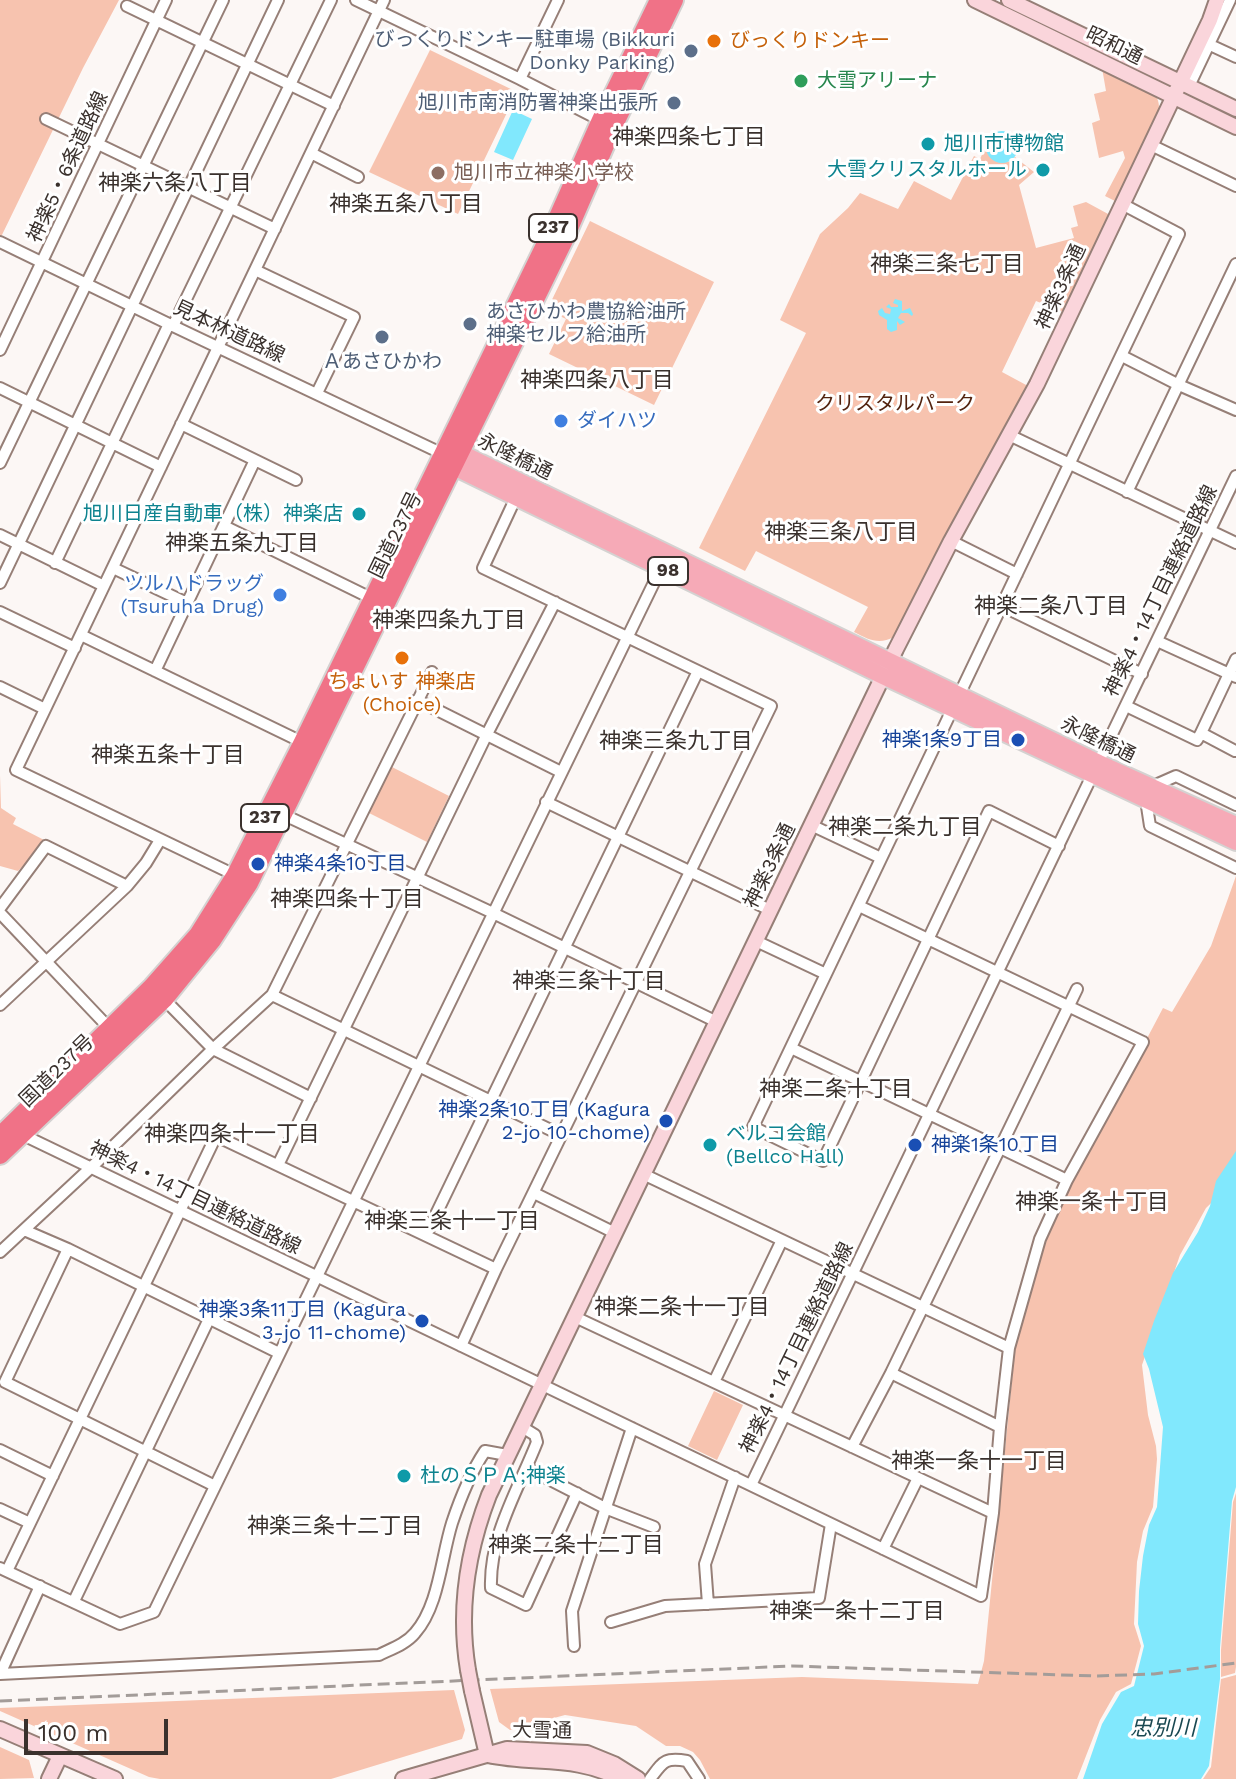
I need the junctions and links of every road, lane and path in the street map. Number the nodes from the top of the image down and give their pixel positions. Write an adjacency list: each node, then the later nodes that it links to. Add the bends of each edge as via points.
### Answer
1 (166, 0): 16 (street, 神楽5・6条道路線)
2 (223, 0): 17 (street)
3 (278, 0): 20 (street)
4 (331, 0): 23 (street)
5 (356, 0): 15 (street)
6 (384, 0): 15 (street)
7 (558, 0): 21 (street)
8 (659, 0): 28 (highway, 国道237号 / 237)
9 (674, 0): 28 (highway, 国道237号 / 237)
10 (975, 0): 24 (street, 昭和通)
11 (1009, 0): 22 (street, 昭和通)
12 (1217, 0): 22 (street, 神楽3条通)
13 (1230, 0): 18 (street)
14 (127, 6): 16 (street)
15 (379, 11): 21 (street); 25 (street)
16 (156, 21): 17 (street); 30 (street, 神楽5・6条道路線)
17 (202, 44): 20 (street); 33 (street)
18 (1208, 44): 19 (street); 22 (street)
19 (1236, 57)
20 (247, 64): 23 (street); 36 (street)
21 (520, 79): 28 (street)
22 (1185, 84): 24 (street, 神楽3条通); 26 (street, 昭和通)
23 (290, 85): 25 (street); 38 (street)
24 (1174, 97): 29 (street, 昭和通); 31 (street, 神楽3条通)
25 (334, 106): 32 (street)
26 (1236, 109)
27 (46, 119): 30 (street)
28 (607, 123): 59 (highway, 国道237号 / 237, via 551,233)
29 (1236, 127)
30 (99, 144): 33 (street); 41 (street, 神楽5・6条道路線)
31 (1151, 145): 35 (street); 37 (street, 神楽3条通)
32 (311, 153): 34 (street); 39 (street)
33 (143, 166): 36 (street); 44 (street)
34 (358, 177)
35 (1236, 186)
36 (188, 187): 38 (street); 45 (street)
37 (1122, 204): 49 (street, via 1179,234); 57 (street, 神楽3条通)
38 (230, 208): 39 (street); 46 (street)
39 (275, 229): 43 (street)
40 (0, 242): 41 (street, 見本林道路線)
41 (42, 263): 44 (street, 見本林道路線); 48 (street, 神楽5・6条道路線)
42 (1236, 264): 50 (street)
43 (255, 270): 47 (street); 52 (street, via 354,317)
44 (86, 284): 45 (street, 見本林道路線); 53 (street)
45 (132, 306): 46 (street, 見本林道路線); 56 (street)
46 (171, 325): 47 (street, 見本林道路線); 58 (street)
47 (219, 347): 52 (street, 見本林道路線); 55 (street)
48 (0, 350)
49 (1122, 356): 50 (street); 62 (street)
50 (1179, 385): 54 (street); 67 (street)
51 (0, 388): 53 (street)
52 (317, 393): 59 (street, 見本林道路線)
53 (29, 403): 56 (street); 61 (street)
54 (1236, 410)
55 (181, 424): 60 (street); 63 (street)
56 (75, 425): 58 (street); 73 (street)
57 (1009, 435): 62 (street); 71 (street, 神楽3条通)
58 (111, 444): 63 (street); 75 (street)
59 (453, 458): 66 (main road, 永隆橋通 / 98); 80 (highway, 国道237号 / 237)
60 (255, 460): 65 (street); 68 (street)
61 (0, 463)
62 (1071, 465): 67 (street); 77 (street)
63 (161, 467): 76 (street)
64 (1236, 476): 69 (street, 神楽4・14丁目連絡道路線)
65 (296, 480)
66 (520, 490): 74 (main road, 永隆橋通 / 98); 81 (street, via 483,568)
67 (1127, 492): 69 (street)
68 (224, 526): 80 (street); 82 (street)
69 (1210, 530): 72 (street); 87 (street, 神楽4・14丁目連絡道路線)
70 (0, 535): 73 (street)
71 (951, 541): 77 (street); 90 (street, 神楽3条通)
72 (1236, 543)
73 (18, 544): 75 (street); 78 (street)
74 (664, 560): 86 (street); 90 (main road, 永隆橋通 / 98); 95 (main road, 永隆橋通 / 98)
75 (55, 563): 79 (street)
76 (113, 568): 79 (street); 82 (street)
77 (1017, 574): 83 (street)
78 (0, 583)
79 (104, 586): 85 (street)
80 (379, 602): 104 (highway, 国道237号 / 237)
81 (555, 602): 86 (street); 103 (street)
82 (187, 603): 91 (street)
83 (1002, 606): 94 (street); 99 (street)
84 (0, 612): 88 (street)
85 (81, 635): 88 (street); 91 (street)
86 (627, 637): 92 (street); 107 (street)
87 (1157, 641): 94 (street, 神楽4・14丁目連絡道路線); 96 (street)
88 (75, 648): 101 (street)
89 (1236, 659): 96 (street)
90 (890, 660): 95 (street, 神楽3条通); 99 (main road, 永隆橋通 / 98)
91 (155, 671): 104 (street)
92 (698, 671): 114 (street); 121 (street, via 771,706)
93 (432, 672): 98 (street)
94 (1142, 674): 100 (street, 神楽4・14丁目連絡道路線)
95 (883, 676): 99 (main road, 永隆橋通 / 98); 112 (street, 神楽3条通)
96 (1232, 676): 102 (street)
97 (0, 687): 101 (street)
98 (417, 700): 103 (street); 117 (street)
99 (956, 702): 106 (main road, 永隆橋通 / 98); 119 (street)
100 (1126, 706): 102 (street, via 1197,740); 106 (street, 神楽4・14丁目連絡道路線)
101 (45, 709): 115 (street, via 16,770)
102 (1201, 733): 105 (street)
103 (487, 734): 107 (street); 122 (street)
104 (309, 745): 111 (highway, 国道237号 / 237)
105 (1235, 751)
106 (1096, 770): 108 (main road, 永隆橋通 / 98); 118 (street, 神楽4・14丁目連絡道路線)
107 (561, 772): 109 (street)
108 (1149, 794): 110 (street, via 1176,776); 113 (main road, 永隆橋通 / 98); 116 (main road, 永隆橋通 / 98); 120 (street, via 1150,826)
109 (546, 802): 114 (street); 128 (street)
110 (1236, 805)
111 (277, 811): 117 (street); 123 (highway, 国道237号 / 237)
112 (811, 825): 119 (street); 127 (street, 神楽3条通)
113 (1236, 825)
114 (618, 836): 121 (street); 131 (street)
115 (160, 840): 123 (street); 124 (street)
116 (1236, 842)
117 (346, 844): 122 (street); 138 (street)
118 (1059, 846): 129 (street, via 989,811); 133 (street, 神楽4・14丁目連絡道路線)
119 (881, 858): 125 (street)
120 (1236, 868)
121 (690, 871): 127 (street); 135 (street)
122 (417, 877): 128 (street); 142 (street)
123 (242, 880): 137 (highway, 国道237号 / 237)
124 (127, 886): 126 (street, via 46,846); 132 (street)
125 (859, 906): 129 (street); 134 (street)
126 (0, 910): 132 (street)
127 (770, 910): 130 (street, 神楽3条通)
128 (493, 913): 131 (street); 146 (street)
129 (927, 939): 133 (street); 147 (street)
130 (756, 941): 134 (street); 141 (street, 神楽3条通)
131 (564, 949): 135 (street); 149 (street)
132 (46, 962): 139 (street); 143 (street)
133 (998, 973): 140 (street); 150 (street, 神楽4・14丁目連絡道路線)
134 (826, 974): 144 (street)
135 (635, 983): 141 (street); 152 (street)
136 (1077, 989): 140 (street)
137 (158, 993): 143 (highway, 国道237号 / 237); 145 (street)
138 (272, 995): 142 (street); 145 (street)
139 (0, 1005)
140 (1069, 1007): 153 (street); 158 (street, via 1143,1042)
141 (717, 1022): 157 (street, 神楽3条通)
142 (343, 1031): 146 (street); 148 (street)
143 (115, 1034): 151 (highway, 国道237号 / 237)
144 (791, 1048): 147 (street); 147 (street, via 753,1127 823,1161)
145 (213, 1049): 148 (street); 156 (street)
146 (419, 1065): 149 (street); 160 (street)
147 (860, 1081): 150 (street)
148 (311, 1098): 155 (street)
149 (492, 1101): 152 (street); 164 (street)
150 (930, 1114): 153 (street); 169 (street, 神楽4・14丁目連絡道路線)
151 (8, 1131): 154 (highway, 国道237号 / 237); 156 (street, 神楽4・14丁目連絡道路線)
152 (561, 1135): 159 (street)
153 (999, 1148): 158 (street); 172 (street)
154 (0, 1155)
155 (278, 1165): 160 (street); 161 (street, via 216,1136)
156 (90, 1168): 161 (street, 神楽4・14丁目連絡道路線); 162 (street)
157 (643, 1174): 163 (street, 神楽3条通); 165 (street)
158 (1067, 1180): 176 (street, via 1040,1239)
159 (534, 1193): 163 (street); 168 (street)
160 (353, 1200): 164 (street); 170 (street)
161 (180, 1211): 170 (street, 神楽4・14丁目連絡道路線); 171 (street)
162 (24, 1230): 166 (street); 167 (street)
163 (615, 1233): 173 (street, 神楽3条通)
164 (426, 1235): 168 (street)
165 (782, 1240): 169 (street); 179 (street)
166 (68, 1249): 171 (street); 182 (street, via 5,1382)
167 (0, 1252)
168 (496, 1269): 175 (street)
169 (853, 1274): 172 (street); 181 (street, 神楽4・14丁目連絡道路線)
170 (316, 1276): 175 (street, 神楽4・14丁目連絡道路線); 177 (street)
171 (144, 1287): 174 (street); 182 (street)
172 (923, 1306): 176 (street); 178 (street)
173 (575, 1317): 179 (street); 180 (street, 神楽3条通)
174 (209, 1319): 177 (street); 188 (street)
175 (461, 1346): 180 (street, 神楽4・14丁目連絡道路線)
176 (1009, 1348): 184 (street)
177 (279, 1353): 195 (street)
178 (891, 1373): 184 (street); 186 (street)
179 (714, 1382): 181 (street)
180 (542, 1385): 183 (street, 神楽3条通); 185 (street, 神楽4・14丁目連絡道路線)
181 (785, 1415): 186 (street); 194 (street, 神楽4・14丁目連絡道路線)
182 (79, 1421): 188 (street); 191 (street)
183 (522, 1427): 189 (street, 神楽3条通); 190 (street, via 537,1442)
184 (1000, 1427): 199 (street)
185 (632, 1428): 192 (street, 神楽4・14丁目連絡道路線); 197 (street)
186 (852, 1447): 193 (street)
187 (0, 1450): 191 (street)
188 (145, 1452): 195 (street); 206 (street)
189 (507, 1455): 210 (street, via 485,1451 476,1464 452,1522 423,1624 402,1644 379,1655); 212 (street, 神楽3条通, bridge, via 478,1523 464,1588 468,1670)
190 (527, 1468): 196 (street); 196 (street, via 503,1521 490,1569 491,1588 526,1605)
191 (53, 1476): 200 (street)
192 (735, 1477): 194 (street, 神楽4・14丁目連絡道路線); 207 (street, via 705,1564)
193 (918, 1478): 199 (street); 203 (street)
194 (751, 1485): 201 (street)
195 (215, 1486): 206 (street, via 154,1612 120,1624)
196 (577, 1493): 197 (street)
197 (605, 1508): 202 (street); 209 (street, via 572,1611)
198 (0, 1509): 200 (street)
199 (993, 1513): 203 (street, via 981,1596)
200 (30, 1523): 204 (street)
201 (831, 1524): 203 (street); 207 (street, via 819,1598)
202 (654, 1527)
203 (883, 1549)
204 (3, 1569): 205 (street)
205 (40, 1586): 206 (street); 210 (street)
206 (74, 1601)
207 (708, 1604): 208 (street, via 665,1606)
208 (611, 1622)
209 (574, 1646)
210 (0, 1674)
211 (0, 1729): 213 (street)
212 (487, 1755): 216 (street, 大雪通); 217 (street, 大雪通, via 588,1765); 218 (street, 大雪通, via 507,1749 587,1753)
213 (60, 1756): 214 (street); 215 (street)
214 (49, 1779)
215 (115, 1779)
216 (403, 1779)
217 (620, 1779)
218 (638, 1779)
219 (650, 1779): 220 (street, via 673,1758 687,1761)
220 (699, 1779)

